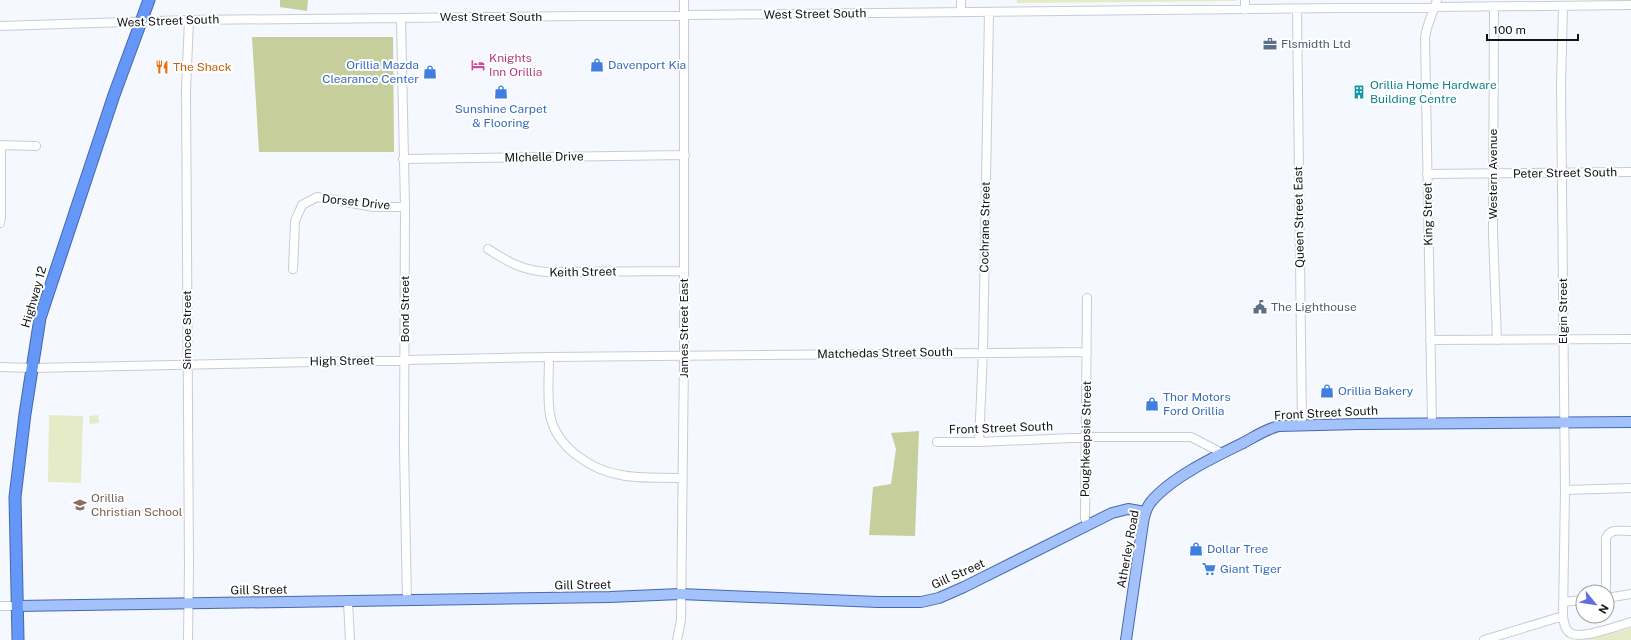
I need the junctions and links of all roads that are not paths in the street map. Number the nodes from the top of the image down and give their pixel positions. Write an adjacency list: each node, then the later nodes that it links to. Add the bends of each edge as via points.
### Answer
1 (149, 0): 16 (highway, Highway 12)
2 (684, 0): 13 (street, James Street East)
3 (961, 0): 11 (street)
4 (1245, 0): 10 (street)
5 (1436, 4): 8 (street, West Street South); 9 (street, West Street South); 24 (street, King Street, via 1425,37)
6 (1631, 6): 7 (street, West Street South)
7 (1562, 7): 8 (street, West Street South); 25 (street, Elgin Street)
8 (1494, 8): 23 (street, Western Avenue)
9 (1297, 9): 10 (street, West Street South); 47 (street, Queen Street East)
10 (1245, 10): 12 (street, West Street South)
11 (961, 12): 12 (street, West Street South); 13 (street, West Street South)
12 (989, 12): 36 (street, Cochrane Street)
13 (684, 16): 14 (street, West Street South); 20 (street, James Street East)
14 (401, 18): 15 (street, West Street South); 21 (street, Bond Street)
15 (189, 20): 16 (street, West Street South); 41 (street, Simcoe Street, via 186,90)
16 (140, 22): 17 (street, West Street South); 43 (highway, Highway 12, via 40,318)
17 (0, 26)
18 (0, 145): 19 (street); 27 (street)
19 (36, 146)
20 (685, 154): 21 (street, MIchelle Drive); 30 (street, James Street East)
21 (403, 159): 26 (street, Bond Street)
22 (1631, 172): 25 (street, Peter Street South)
23 (1494, 173): 24 (street, Peter Street South); 25 (street, Peter Street South); 34 (street, Western Avenue, via 1493,234)
24 (1427, 174): 33 (street, King Street)
25 (1562, 174): 35 (street, Elgin Street)
26 (405, 206): 29 (street, Dorset Drive, via 374,207 317,197 302,205 295,221); 40 (street, Bond Street)
27 (0, 223)
28 (488, 249): 30 (street, Keith Street, via 529,271)
29 (293, 269)
30 (684, 271): 38 (street, James Street East)
31 (1088, 298): 37 (street, Poughkeepsie Street)
32 (1631, 339): 35 (street)
33 (1430, 340): 34 (street); 46 (street, King Street)
34 (1497, 340): 35 (street)
35 (1563, 340): 44 (street, Elgin Street)
36 (983, 352): 37 (street, Matchedas Street South); 38 (street, Matchedas Street South); 50 (street, Cochrane Street)
37 (1087, 352): 48 (street, Poughkeepsie Street)
38 (684, 356): 39 (street, High Street); 52 (street, James Street East)
39 (549, 357): 40 (street, High Street); 52 (street, via 548,397 551,416 559,436 573,452 611,473 633,477)
40 (405, 360): 41 (street, High Street); 62 (street, Bond Street)
41 (187, 364): 43 (street, High Street); 66 (street, Simcoe Street)
42 (0, 367): 43 (street, High Street)
43 (32, 368): 68 (highway, Highway 12, via 15,497)
44 (1564, 422): 45 (main road, Front Street South); 46 (main road, Front Street South); 54 (street, Elgin Street)
45 (1631, 422)
46 (1432, 423): 47 (main road, Front Street South)
47 (1302, 425): 51 (main road, Front Street South, via 1271,428)
48 (1085, 438): 50 (street, Front Street South); 51 (street, Front Street South, via 1191,437); 56 (street, Poughkeepsie Street, via 1085,518)
49 (937, 442): 50 (street, Front Street South)
50 (979, 442)
51 (1222, 453): 55 (main road, Atherley Road, via 1170,484 1150,503)
52 (682, 478): 59 (street, James Street East)
53 (1631, 488): 54 (street)
54 (1565, 490): 65 (street, Elgin Street)
55 (1145, 512): 56 (main road, Gill Street, via 1125,509); 75 (main road, Atherley Road)
56 (1088, 525): 59 (main road, Gill Street, via 964,587 940,598 921,602)
57 (1631, 531): 58 (street, via 1608,533)
58 (1606, 584)
59 (680, 594): 62 (main road, Gill Street); 74 (street, James Street East, via 681,620)
60 (1631, 594): 61 (street)
61 (1615, 597)
62 (406, 601): 64 (main road, Gill Street)
63 (1575, 601): 65 (street)
64 (348, 602): 66 (main road, Gill Street); 73 (street)
65 (1563, 602): 69 (street, Elgin Street)
66 (188, 604): 68 (main road, Gill Street); 72 (street, Simcoe Street)
67 (0, 606): 68 (street, Gill Street)
68 (17, 606): 71 (highway, Highway 12)
69 (1563, 616): 70 (street, via 1566,629 1574,635 1583,635); 76 (street)
70 (1631, 622)
71 (18, 640)
72 (188, 640)
73 (350, 640)
74 (677, 640)
75 (1126, 640)
76 (1484, 640)

